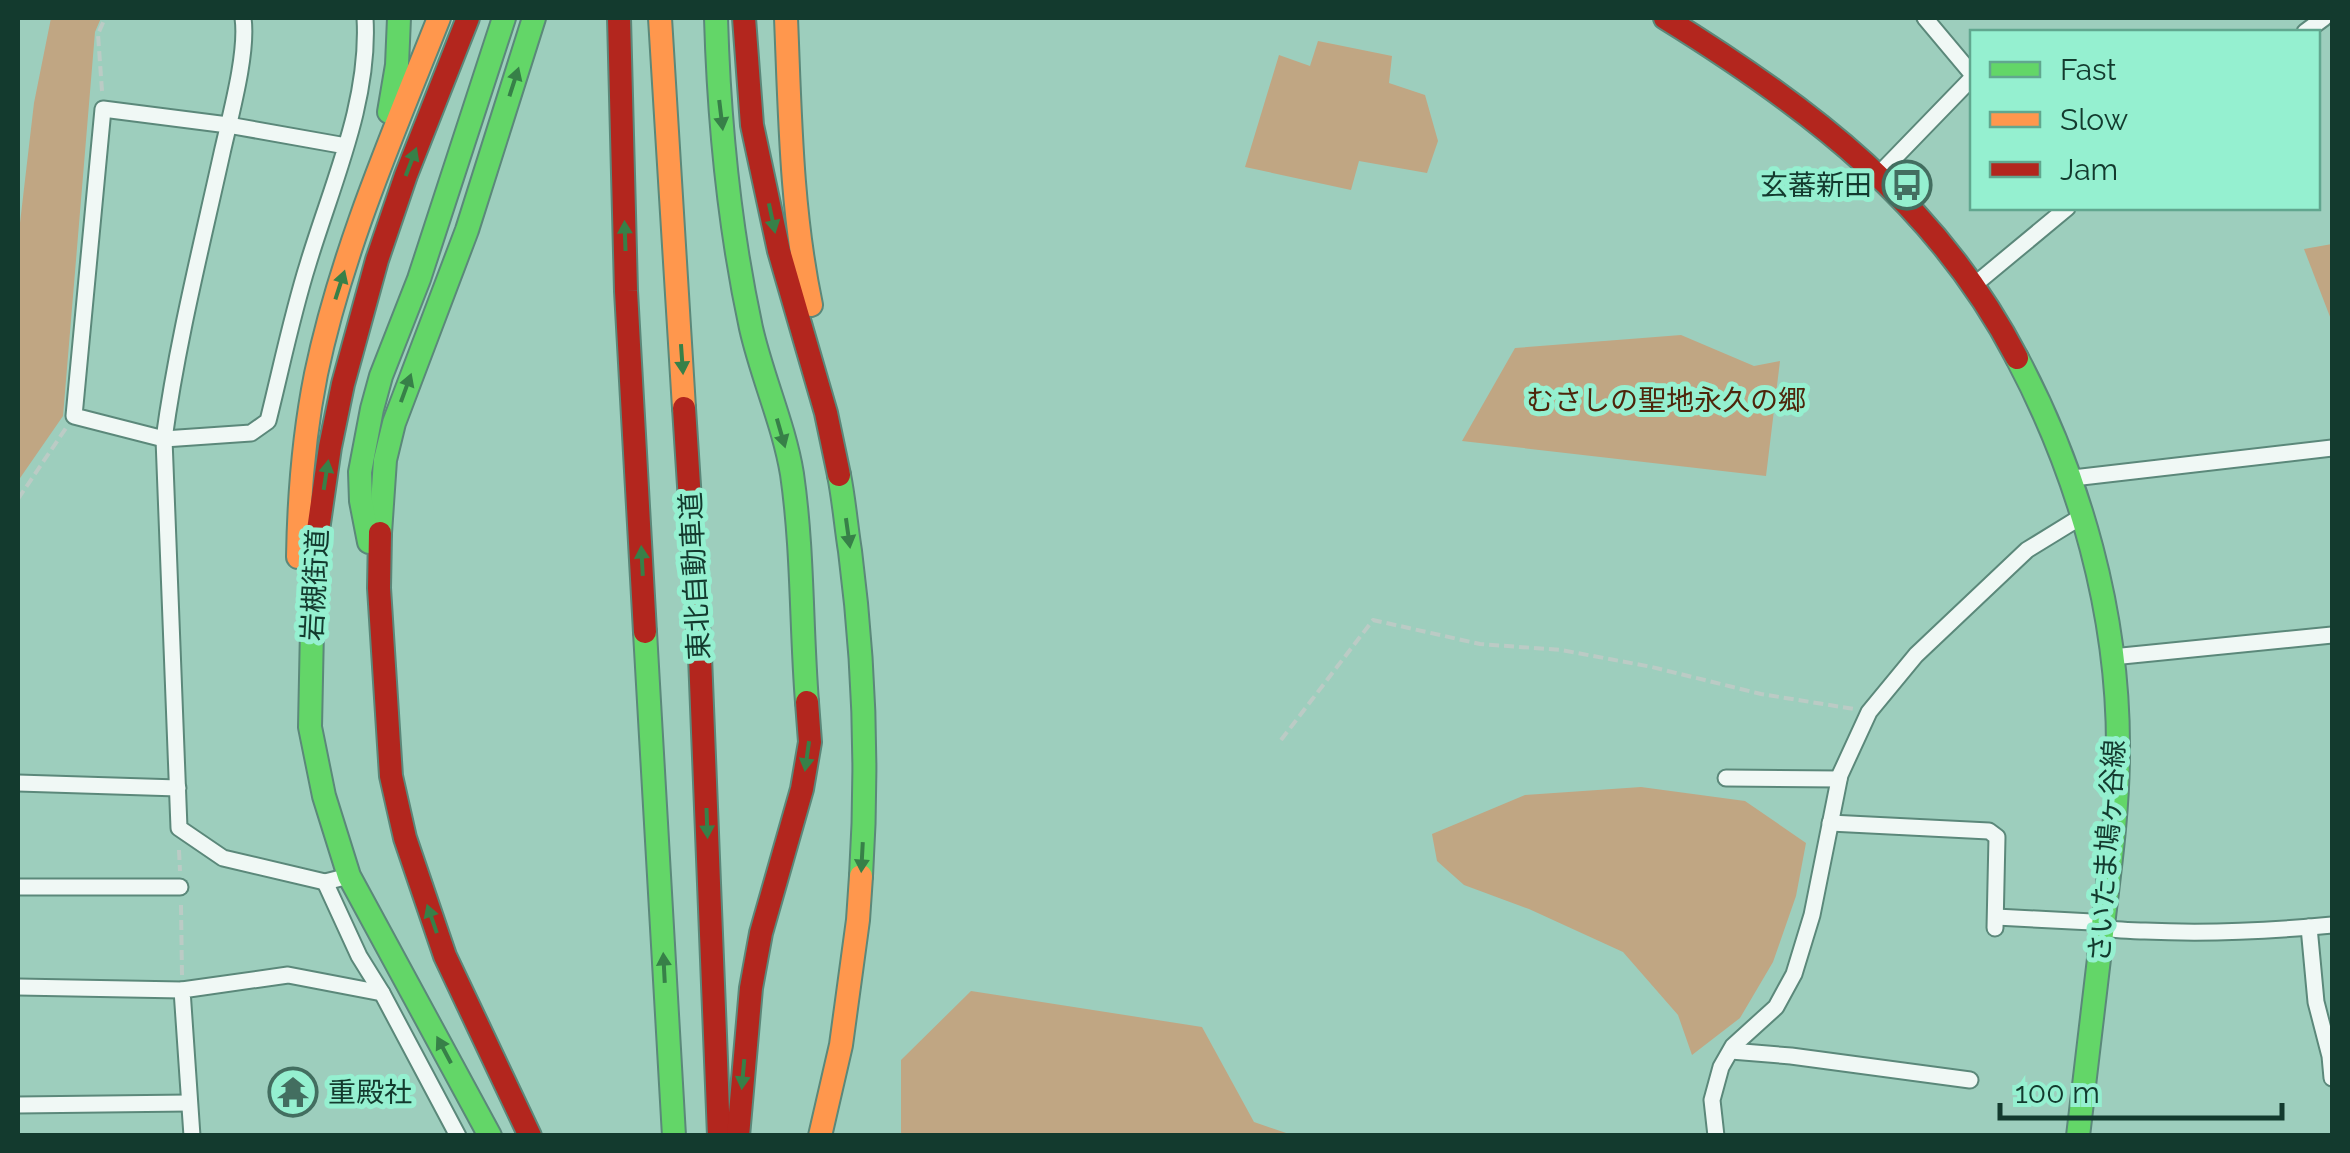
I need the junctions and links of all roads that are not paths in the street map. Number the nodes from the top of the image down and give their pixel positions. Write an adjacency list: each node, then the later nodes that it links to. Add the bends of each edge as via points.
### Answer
1 (243, 18): 17 (street)
2 (366, 18): 18 (street, via 361,85)
3 (399, 18): 21 (main road, via 396,76)
4 (439, 18): 21 (main road)
5 (470, 18): 22 (main road, via 472,68); 32 (main road, 岩槻街道, one-way to 5, via 313,564 343,384 406,175)
6 (504, 18): 22 (main road)
7 (534, 18): 29 (main road, one-way to 7, via 380,513 394,424 467,230)
8 (619, 18): 57 (main road, 東北自動車道, one-way to 8, via 626,291)
9 (660, 18): 58 (main road, 東北自動車道, one-way to 58, via 700,656)
10 (716, 18): 59 (main road, one-way to 59, via 736,252 791,470 810,742 761,933)
11 (744, 18): 27 (main road, one-way to 27, via 752,125)
12 (786, 18): 27 (main road, via 796,212)
13 (1666, 18): 19 (main road, さいたま鳩ヶ谷線, via 1786,97)
14 (1925, 18): 15 (street)
15 (1970, 74)
16 (1970, 78): 19 (street)
17 (228, 125): 18 (street); 24 (street); 24 (street, via 103,109 74,416)
18 (346, 146): 24 (street, via 306,268 268,421 251,434)
19 (1878, 174): 23 (main road, さいたま鳩ヶ谷線)
20 (2065, 210): 23 (street)
21 (361, 220): 32 (main road, one-way to 21, via 297,605 306,438 324,340)
22 (419, 279): 29 (main road, via 382,376 360,472)
23 (1974, 286): 26 (main road, さいたま鳩ヶ谷線, via 2022,362)
24 (164, 439): 36 (street)
25 (2332, 448): 26 (street)
26 (2072, 478): 28 (main road, さいたま鳩ヶ谷線)
27 (842, 485): 60 (main road, one-way to 60, via 858,612 864,824 849,999)
28 (2084, 515): 31 (main road, さいたま鳩ヶ谷線); 34 (street, via 2027,550 1916,656 1869,712)
29 (379, 588): 56 (main road, one-way to 29, via 445,956 405,838 391,776)
30 (2332, 635): 31 (street)
31 (2112, 658): 43 (main road, さいたま鳩ヶ谷線, via 2118,752)
32 (310, 727): 38 (main road, 岩槻街道)
33 (1726, 778): 34 (street)
34 (1839, 779): 37 (street)
35 (18, 783): 36 (street)
36 (178, 788): 39 (street, via 179,828 224,858)
37 (1830, 823): 43 (street, via 1989,830 1997,837 1996,922 2092,922); 48 (street, via 1794,974 1776,1007)
38 (349, 876): 39 (street); 55 (main road, 岩槻街道, one-way to 38)
39 (325, 882): 47 (street)
40 (18, 887): 41 (street)
41 (180, 887)
42 (2332, 925): 44 (street)
43 (2102, 928): 44 (street); 62 (main road, さいたま鳩ヶ谷線)
44 (2310, 928): 49 (street)
45 (18, 987): 46 (street)
46 (182, 990): 47 (street, via 288,975); 51 (street)
47 (382, 993): 54 (street)
48 (1731, 1051): 50 (street); 61 (street, via 1712,1100)
49 (2332, 1078)
50 (1970, 1080)
51 (189, 1103): 52 (street); 53 (street)
52 (18, 1105)
53 (192, 1136)
54 (458, 1136)
55 (490, 1136)
56 (530, 1136)
57 (674, 1136)
58 (720, 1136)
59 (738, 1136)
60 (820, 1136)
61 (1716, 1136)
62 (2078, 1136)

